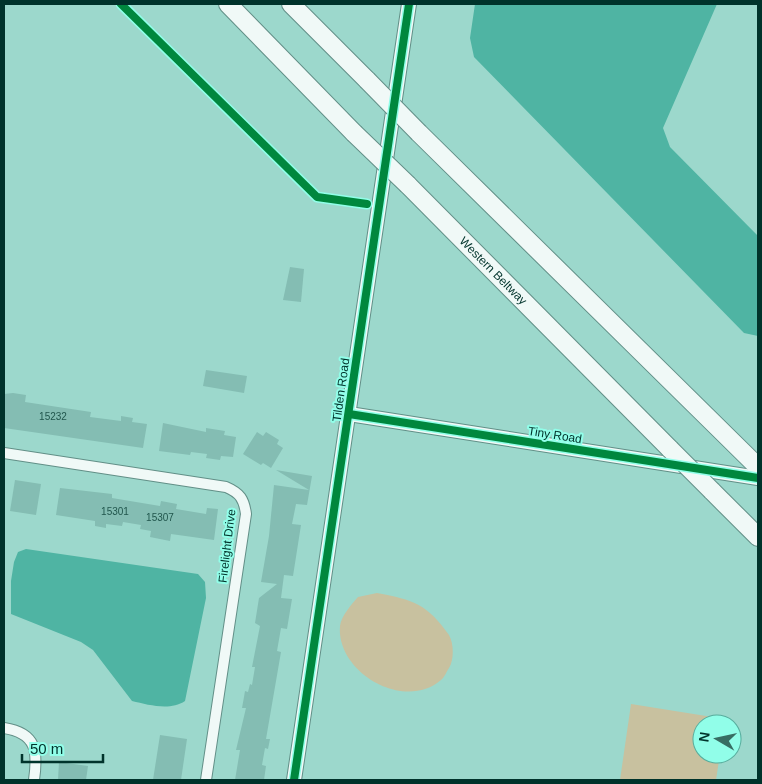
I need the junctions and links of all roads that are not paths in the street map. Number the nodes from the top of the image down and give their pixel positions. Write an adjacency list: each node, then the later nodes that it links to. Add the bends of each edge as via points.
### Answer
1 (228, 4): 8 (highway, Western Beltway, bridge)
2 (291, 4): 6 (highway, bridge)
3 (409, 4): 4 (street, Tilden Road)
4 (349, 414): 7 (street, Tiny Road); 12 (street, Tilden Road)
5 (4, 453): 11 (street, Firelight Drive, via 226,487 237,492 244,502 246,514)
6 (758, 467)
7 (758, 478)
8 (758, 537)
9 (4, 728): 10 (street, via 26,736 35,746)
10 (34, 780)
11 (206, 780)
12 (294, 780)

